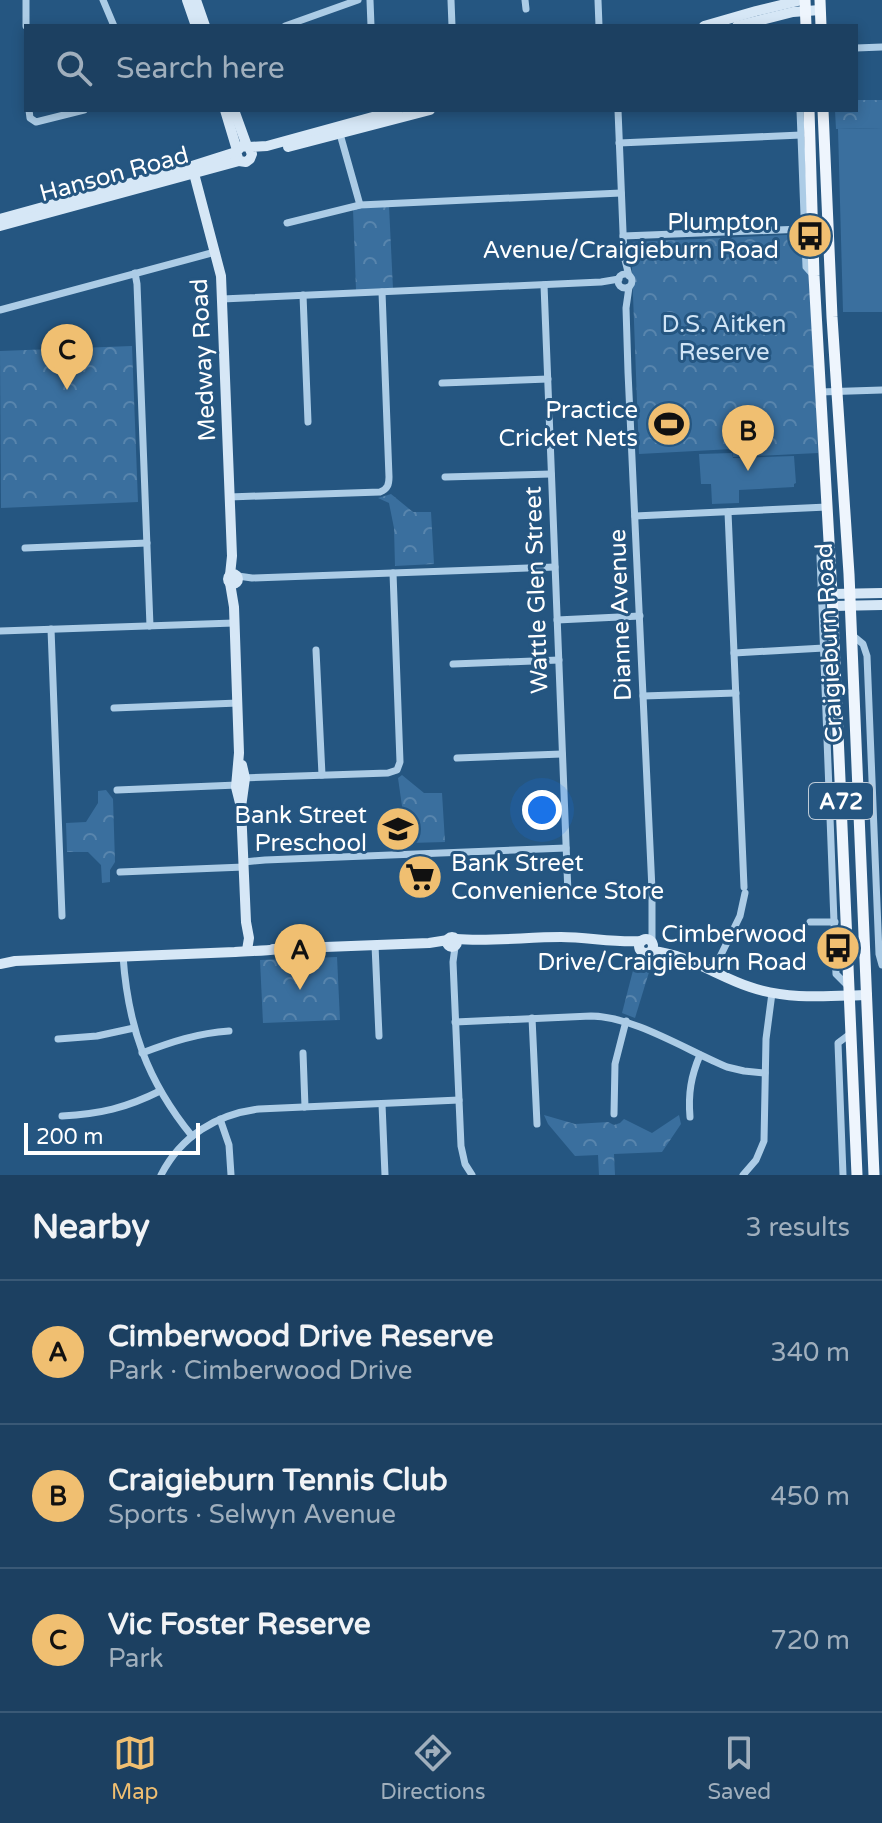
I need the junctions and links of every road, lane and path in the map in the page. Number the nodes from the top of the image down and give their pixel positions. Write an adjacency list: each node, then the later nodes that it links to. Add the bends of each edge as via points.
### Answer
1 (26, 0): 11 (street)
2 (103, 0): 12 (street)
3 (187, 0): 13 (street)
4 (196, 0): 14 (street)
5 (358, 0): 15 (street)
6 (370, 0): 16 (street)
7 (451, 0): 17 (street)
8 (598, 0): 18 (street)
9 (805, 3): 10 (street); 19 (street); 20 (street); 21 (main road)
10 (820, 5)
11 (26, 24)
12 (113, 24)
13 (195, 24)
14 (204, 24)
15 (291, 24)
16 (371, 24)
17 (452, 24)
18 (599, 24)
19 (711, 24)
20 (744, 24)
21 (806, 24)
22 (882, 47): 23 (street)
23 (858, 48)
24 (29, 112): 25 (street, via 36,122)
25 (76, 112)
26 (414, 112): 32 (street, Hanson Road)
27 (618, 112): 35 (street, Dianne Avenue)
28 (800, 112): 34 (street, Craigieburn Road)
29 (809, 112): 47 (main road, Craigieburn Road / A72)
30 (823, 112): 58 (main road, Craigieburn Road / A72, via 830,291)
31 (231, 114): 36 (street)
32 (375, 117): 33 (street, Hanson Road)
33 (339, 130): 36 (street, Hanson Road); 39 (street)
34 (801, 135): 35 (street); 43 (street, Craigieburn Road)
35 (619, 143): 38 (street, Dianne Avenue)
36 (243, 152): 37 (street, Hanson Road)
37 (193, 170): 40 (street, Hanson Road); 42 (street, Hanson Road); 45 (street, Medway Road)
38 (621, 193): 39 (street); 44 (street, Dianne Avenue)
39 (360, 205): 41 (street)
40 (0, 219)
41 (287, 223)
42 (0, 226)
43 (804, 229): 44 (street); 47 (street, Craigieburn Road, via 806,267)
44 (623, 236): 48 (street, Dianne Avenue)
45 (215, 252): 46 (street); 52 (street, Medway Road)
46 (135, 273): 53 (street); 66 (street)
47 (814, 276): 57 (main road, Craigieburn Road / A72)
48 (623, 282): 49 (street); 65 (street, Dianne Avenue)
49 (544, 285): 50 (street); 54 (street, Wattle Glen Street)
50 (382, 292): 51 (street); 62 (street, via 389,477 385,490)
51 (303, 295): 52 (street); 59 (street)
52 (222, 299): 62 (street, Medway Road)
53 (0, 310)
54 (548, 379): 55 (street); 60 (street, Wattle Glen Street)
55 (442, 383)
56 (882, 390): 58 (street)
57 (820, 392): 58 (street); 63 (main road, Craigieburn Road / A72)
58 (841, 393): 74 (main road, Craigieburn Road / A72)
59 (308, 422)
60 (551, 474): 61 (street); 69 (street, Wattle Glen Street)
61 (445, 477)
62 (229, 497): 71 (street, Medway Road)
63 (827, 507): 64 (street); 68 (main road, Craigieburn Road / A72)
64 (728, 512): 65 (street); 85 (street)
65 (635, 516): 76 (street, Dianne Avenue)
66 (147, 543): 67 (street); 79 (street)
67 (25, 548)
68 (830, 548): 73 (main road, Craigieburn Road / A72); 83 (street, Craigieburn Road, via 820,556)
69 (555, 567): 70 (street); 77 (street, Wattle Glen Street)
70 (393, 573): 71 (street); 94 (street, via 399,768)
71 (235, 579): 78 (street, Medway Road)
72 (882, 593): 74 (street)
73 (833, 600): 74 (street); 97 (main road, Craigieburn Road / A72)
74 (850, 606): 75 (street); 82 (main road, Craigieburn Road / A72)
75 (882, 606)
76 (640, 616): 77 (street); 89 (street, Dianne Avenue)
77 (557, 620): 86 (street, Wattle Glen Street)
78 (234, 623): 79 (street); 90 (street, Medway Road)
79 (150, 626): 80 (street)
80 (51, 629): 81 (street); 106 (street)
81 (0, 631)
82 (851, 634): 99 (street, via 867,656); 105 (main road, Craigieburn Road / A72)
83 (824, 648): 85 (street); 98 (street, Craigieburn Road)
84 (316, 650): 94 (street)
85 (734, 653): 88 (street)
86 (559, 660): 87 (street); 92 (street, Wattle Glen Street)
87 (453, 664)
88 (736, 693): 89 (street); 116 (street, via 744,890 740,916)
89 (643, 696): 111 (street, Dianne Avenue, via 652,920)
90 (238, 703): 91 (street); 95 (street, Medway Road)
91 (114, 708)
92 (562, 754): 93 (street); 100 (street, Wattle Glen Street)
93 (457, 758)
94 (322, 775): 95 (street)
95 (241, 782): 96 (street); 101 (street, Medway Road)
96 (117, 790)
97 (841, 799): 98 (street); 118 (main road, Craigieburn Road / A72)
98 (831, 813): 108 (street, Craigieburn Road)
99 (878, 829): 104 (street)
100 (566, 848): 101 (street); 103 (street, Wattle Glen Street)
101 (244, 863): 102 (street); 112 (street, Medway Road)
102 (120, 872)
103 (568, 894)
104 (880, 902): 105 (street); 115 (street)
105 (863, 903): 119 (main road, Craigieburn Road / A72)
106 (62, 916)
107 (810, 922): 108 (street)
108 (835, 922): 118 (street, Craigieburn Road, via 836,974)
109 (452, 944): 110 (street); 111 (street, via 562,937); 122 (street)
110 (375, 945): 112 (street, via 260,952); 126 (street)
111 (647, 945): 116 (street)
112 (247, 947): 113 (street, via 235,952)
113 (123, 956): 114 (street); 123 (street)
114 (0, 961)
115 (882, 965)
116 (713, 971): 117 (street)
117 (772, 993): 118 (street); 131 (street)
118 (849, 995): 119 (street); 125 (main road, Craigieburn Road / A72)
119 (867, 999): 137 (main road, Craigieburn Road / A72)
120 (532, 1018): 121 (street, via 598,1016); 122 (street); 141 (street)
121 (626, 1021): 130 (street); 136 (street, via 615,1064)
122 (455, 1022): 133 (street)
123 (134, 1028): 127 (street); 128 (street)
124 (229, 1031): 128 (street, via 194,1035)
125 (850, 1034): 148 (street, Craigieburn Road, via 838,1043); 149 (main road, Craigieburn Road / A72)
126 (379, 1036)
127 (58, 1039)
128 (142, 1053): 132 (street)
129 (303, 1053): 135 (street)
130 (700, 1055): 131 (street, via 735,1070); 139 (street, via 690,1085)
131 (765, 1073): 143 (street, via 764,1141)
132 (160, 1091): 138 (street, via 109,1111); 142 (street)
133 (459, 1100): 134 (street); 147 (street, via 461,1151)
134 (382, 1104): 135 (street); 146 (street)
135 (305, 1107): 140 (street, via 248,1110)
136 (614, 1114)
137 (877, 1115): 150 (main road, Craigieburn Road / A72)
138 (62, 1116)
139 (690, 1117)
140 (220, 1119): 142 (street); 145 (street)
141 (537, 1124)
142 (192, 1136): 144 (street)
143 (748, 1173)
144 (161, 1175)
145 (231, 1175)
146 (385, 1175)
147 (472, 1175)
148 (843, 1175)
149 (857, 1175)
150 (874, 1175)

